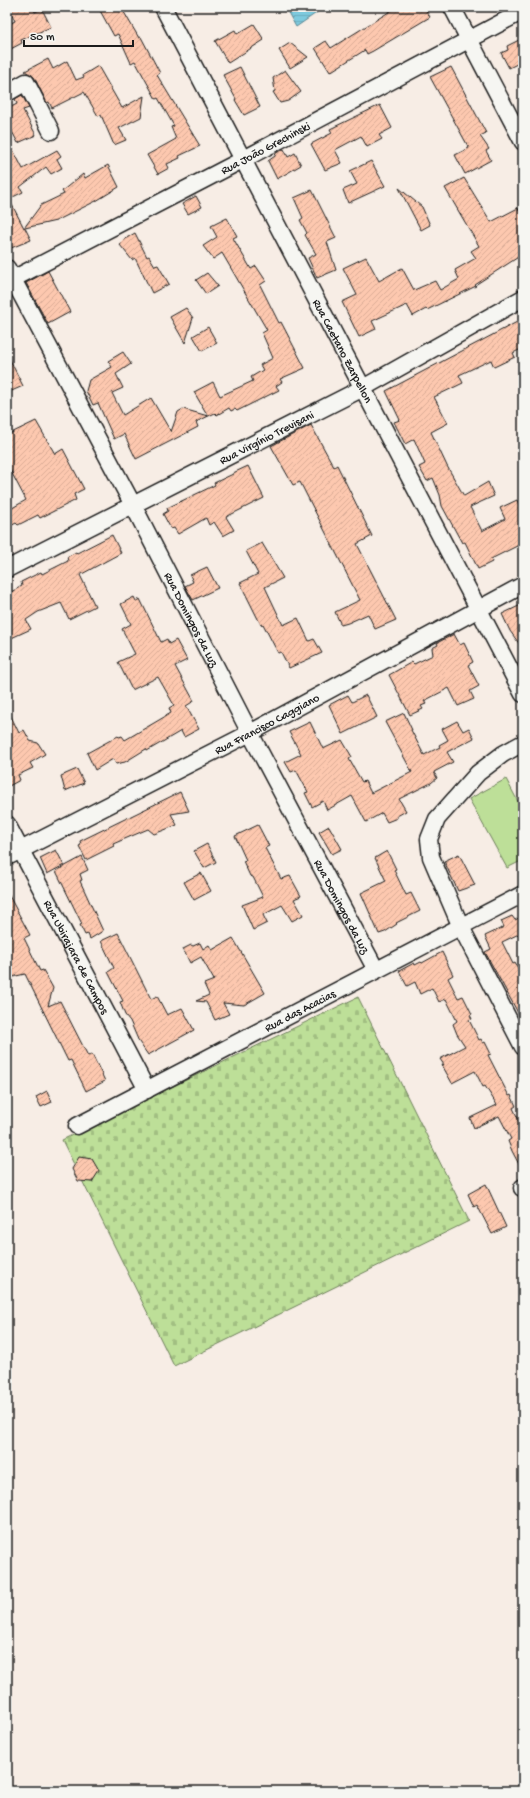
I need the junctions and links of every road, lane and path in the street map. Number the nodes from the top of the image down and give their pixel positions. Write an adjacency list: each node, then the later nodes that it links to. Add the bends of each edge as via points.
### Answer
1 (164, 7): 8 (street, Rua Caetano Zarpellon)
2 (452, 7): 4 (street)
3 (523, 11): 4 (street, Rua João Grechinski)
4 (469, 40): 7 (street); 8 (street, Rua João Grechinski)
5 (7, 93): 6 (street, via 26,82)
6 (52, 131)
7 (523, 142)
8 (244, 160): 9 (street, Rua João Grechinski); 11 (street, Rua Caetano Zarpellon)
9 (9, 276): 12 (street, Rua Domingos da Luz)
10 (523, 298): 11 (street, Rua Virgínio Trevisani)
11 (362, 388): 12 (street, Rua Virgínio Trevisani); 15 (street, Rua Caetano Zarpellon)
12 (133, 505): 13 (street, Rua Virgínio Trevisani); 17 (street, Rua Domingos da Luz)
13 (7, 569)
14 (523, 585): 15 (street, Rua Francisco Caggiano)
15 (478, 608): 16 (street, Rua Caetano Zarpellon); 17 (street, Rua Francisco Caggiano)
16 (523, 694)
17 (250, 733): 20 (street, Rua Francisco Caggiano); 23 (street, Rua Domingos da Luz)
18 (523, 743): 22 (street, via 478,773 437,819 429,839 431,857)
19 (7, 824): 20 (street, Rua Ubirajara de Campos)
20 (14, 853): 25 (street, Rua Ubirajara de Campos)
21 (523, 894): 22 (street, Rua das Acacias)
22 (460, 927): 23 (street, Rua das Acacias); 24 (street)
23 (376, 970): 25 (street, Rua das Acacias)
24 (522, 1044)
25 (147, 1090): 26 (street, Rua das Acacias)
26 (77, 1126)

